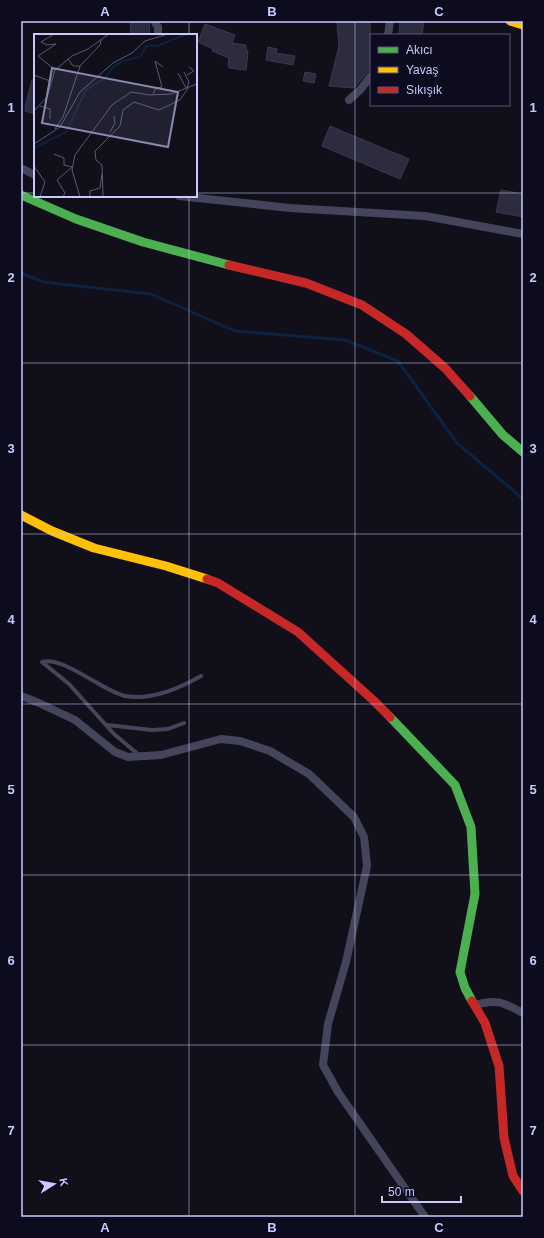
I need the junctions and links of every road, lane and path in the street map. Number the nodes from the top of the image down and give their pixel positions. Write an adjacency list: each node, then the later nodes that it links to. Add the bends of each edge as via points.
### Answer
1 (154, 21): 5 (street, via 158,27)
2 (390, 21): 6 (street)
3 (510, 21): 4 (street)
4 (523, 25)
5 (158, 34)
6 (388, 34)
7 (370, 77): 8 (street)
8 (349, 100)
9 (21, 168): 10 (street)
10 (34, 174)
11 (21, 195): 14 (street, via 76,219 144,242 306,283 362,304 406,334 445,368 503,435)
12 (189, 197): 13 (street, via 290,208 425,216)
13 (523, 234)
14 (523, 452)
15 (21, 515): 21 (street, via 94,548 166,566 218,583 298,632 373,700 455,785 471,827 475,894 460,972 465,988)
16 (201, 676): 19 (lane, via 167,691 131,697 118,694 64,666 51,661 42,662 69,684)
17 (21, 696): 20 (street, via 75,720 115,752 128,757)
18 (184, 723): 19 (lane, via 168,729 152,730)
19 (107, 725): 20 (lane)
20 (141, 757): 24 (street, via 161,755 221,740 240,741 270,751 309,774 354,817 364,837 367,866 346,962 328,1024 323,1066)
21 (475, 1005): 22 (street, via 488,1001 501,1002); 23 (street, via 485,1023 499,1066 504,1138 514,1176)
22 (523, 1013)
23 (523, 1191)
24 (424, 1217)

